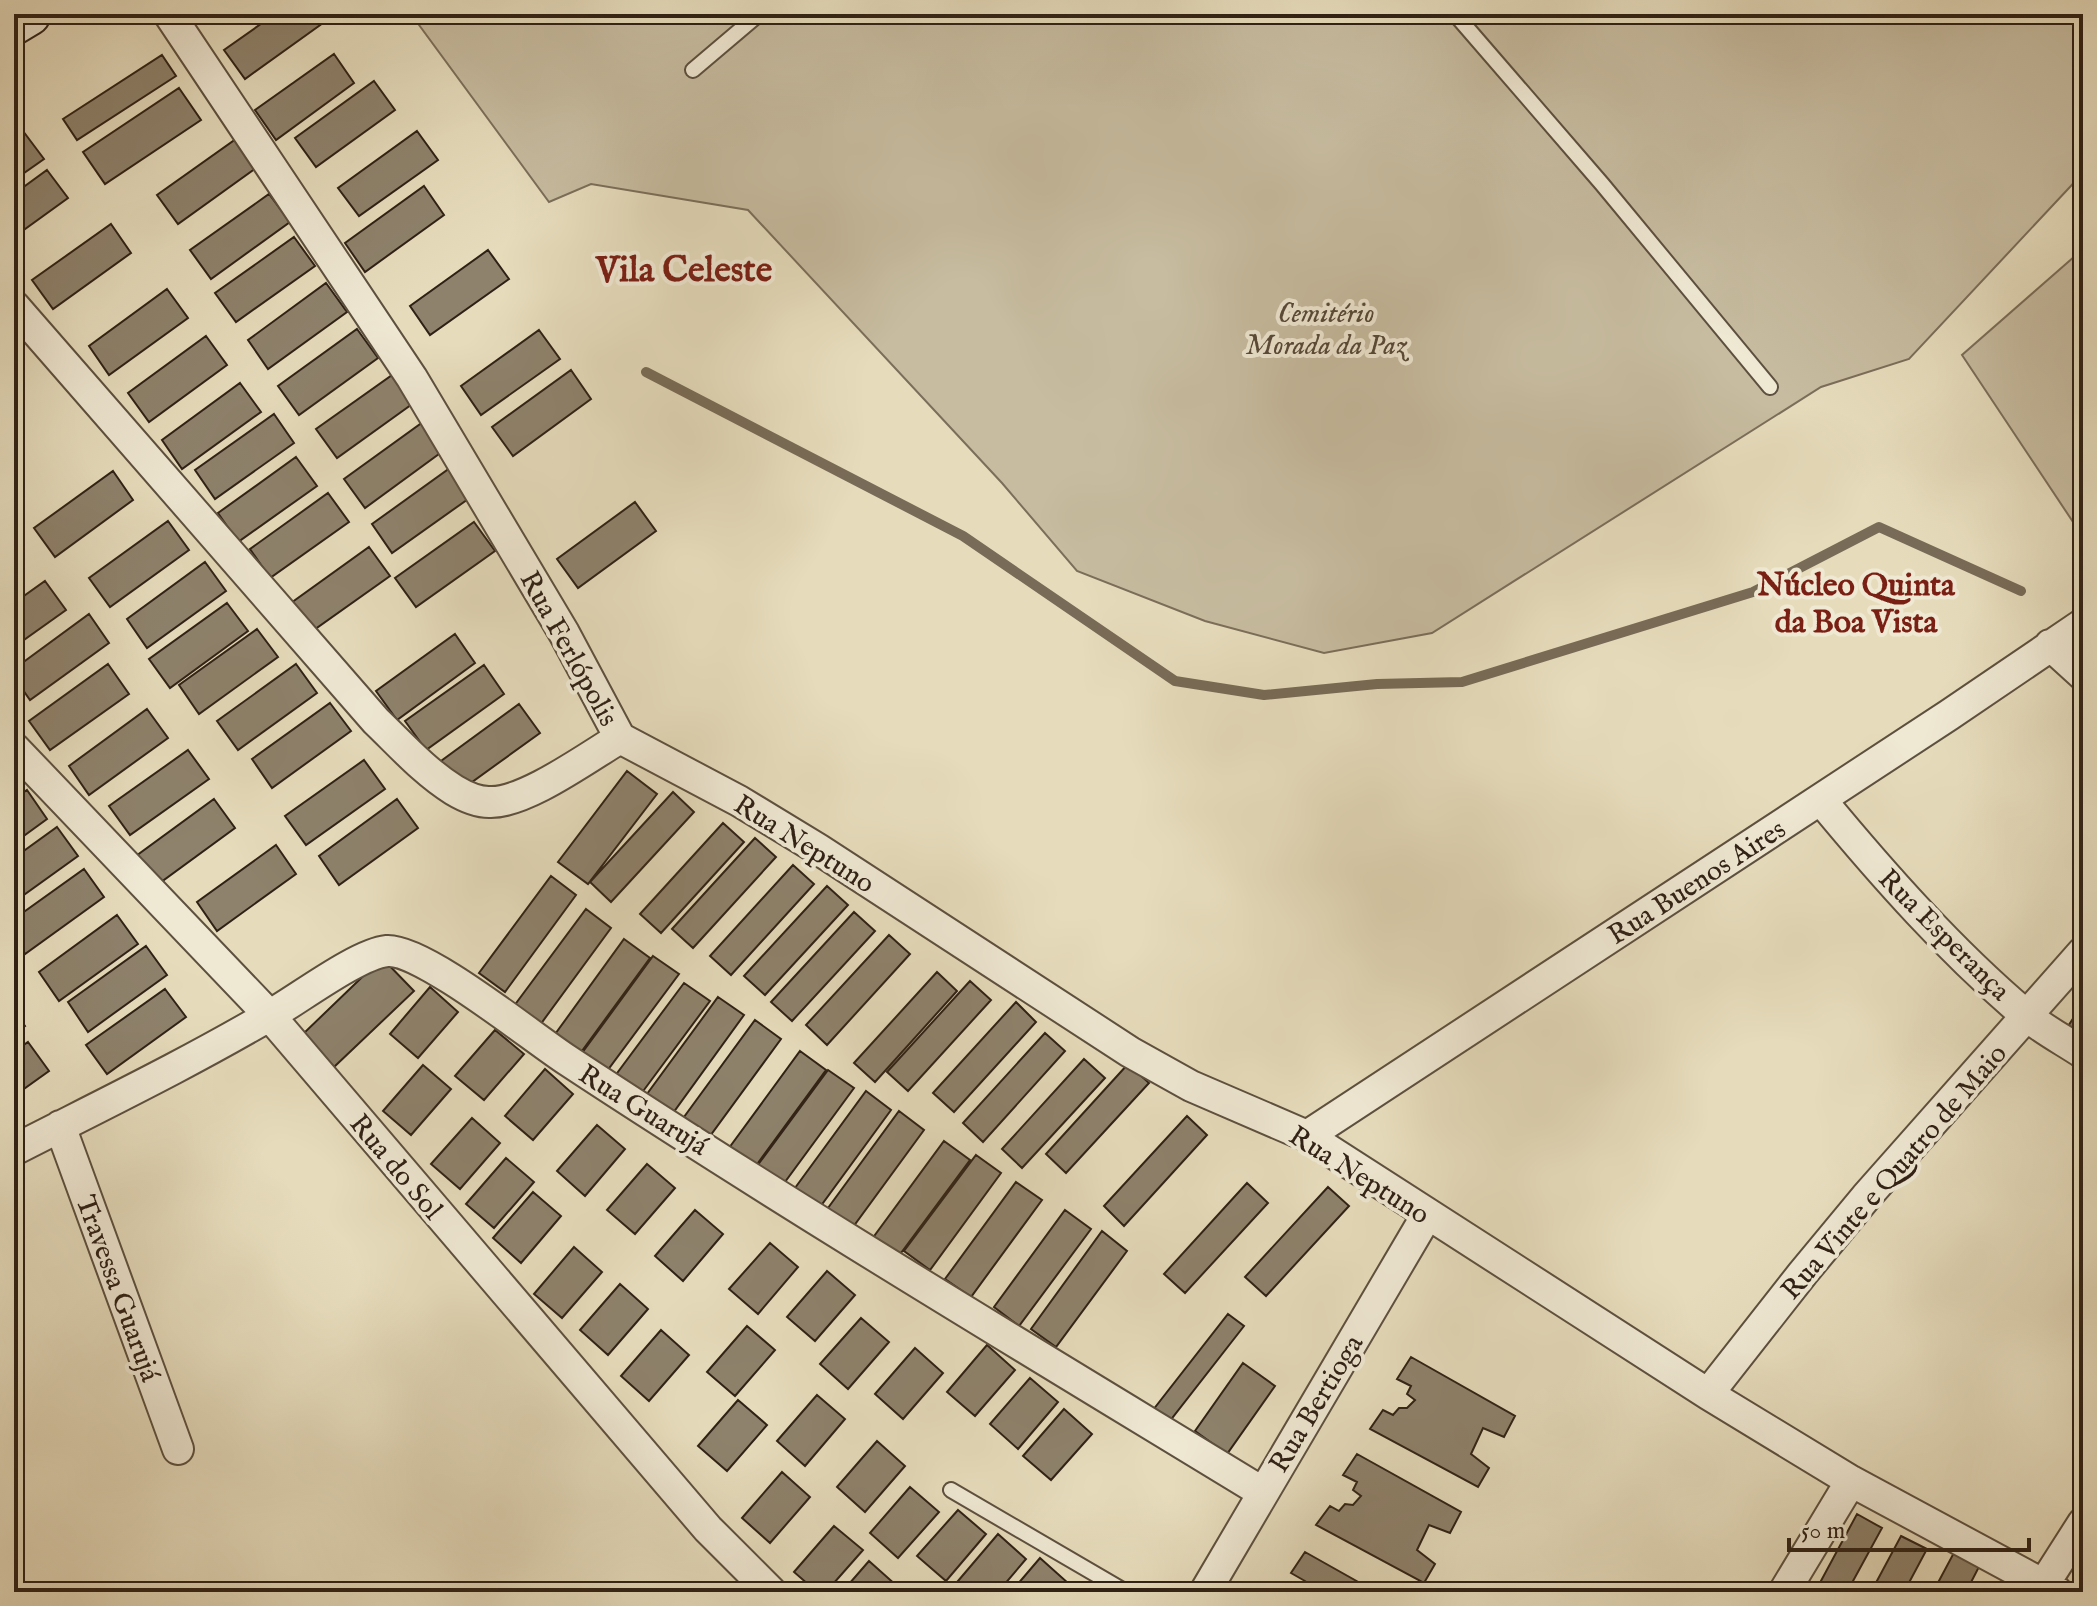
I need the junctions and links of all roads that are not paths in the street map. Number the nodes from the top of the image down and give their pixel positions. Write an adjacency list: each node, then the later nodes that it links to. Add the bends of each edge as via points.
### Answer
1 (29, 14): 5 (street)
2 (169, 14): 12 (street, Rua Ferlópolis, via 412,378 564,633)
3 (759, 14): 6 (lane)
4 (1455, 14): 8 (lane)
5 (14, 23)
6 (693, 70)
7 (14, 306): 12 (street, Rua Ferlópolis, via 376,721 455,791 487,803 505,801)
8 (1770, 387)
9 (2083, 624): 10 (street, Rua Buenos Aires)
10 (2050, 645): 11 (street); 14 (street, Rua Buenos Aires)
11 (2083, 675)
12 (620, 738): 20 (street, Rua Neptuno, via 805,841 1130,1052 1191,1086)
13 (14, 748): 16 (street, Rua do Sol)
14 (1821, 800): 17 (street, Rua Esperança, via 1885,877); 20 (street, Rua Buenos Aires)
15 (2083, 952): 17 (street, Rua Vinte e Quatro de Maio)
16 (270, 1016): 19 (street, Rua Guarujá); 27 (street, Rua Guarujá, via 361,961 390,951 410,957 444,974 564,1059 873,1255); 30 (street, Rua do Sol, via 708,1529)
17 (2028, 1016): 18 (street, Rua Esperança); 23 (street, Rua Vinte e Quatro de Maio, via 1857,1207)
18 (2083, 1053)
19 (60, 1126): 21 (street, Rua Guarujá); 24 (street, Travessa Guarujá)
20 (1307, 1136): 22 (street, Rua Neptuno)
21 (14, 1150)
22 (1427, 1215): 23 (street, Rua Neptuno); 27 (street, Rua Bertioga)
23 (1708, 1394): 25 (street, Rua Neptuno)
24 (178, 1449)
25 (1851, 1481): 29 (street, Rua Neptuno); 33 (street)
26 (951, 1490): 31 (lane)
27 (1262, 1492): 32 (street, Rua Bertioga)
28 (2083, 1523): 29 (street)
29 (2050, 1588)
30 (771, 1592)
31 (1126, 1592)
32 (1205, 1592)
33 (1784, 1592)

